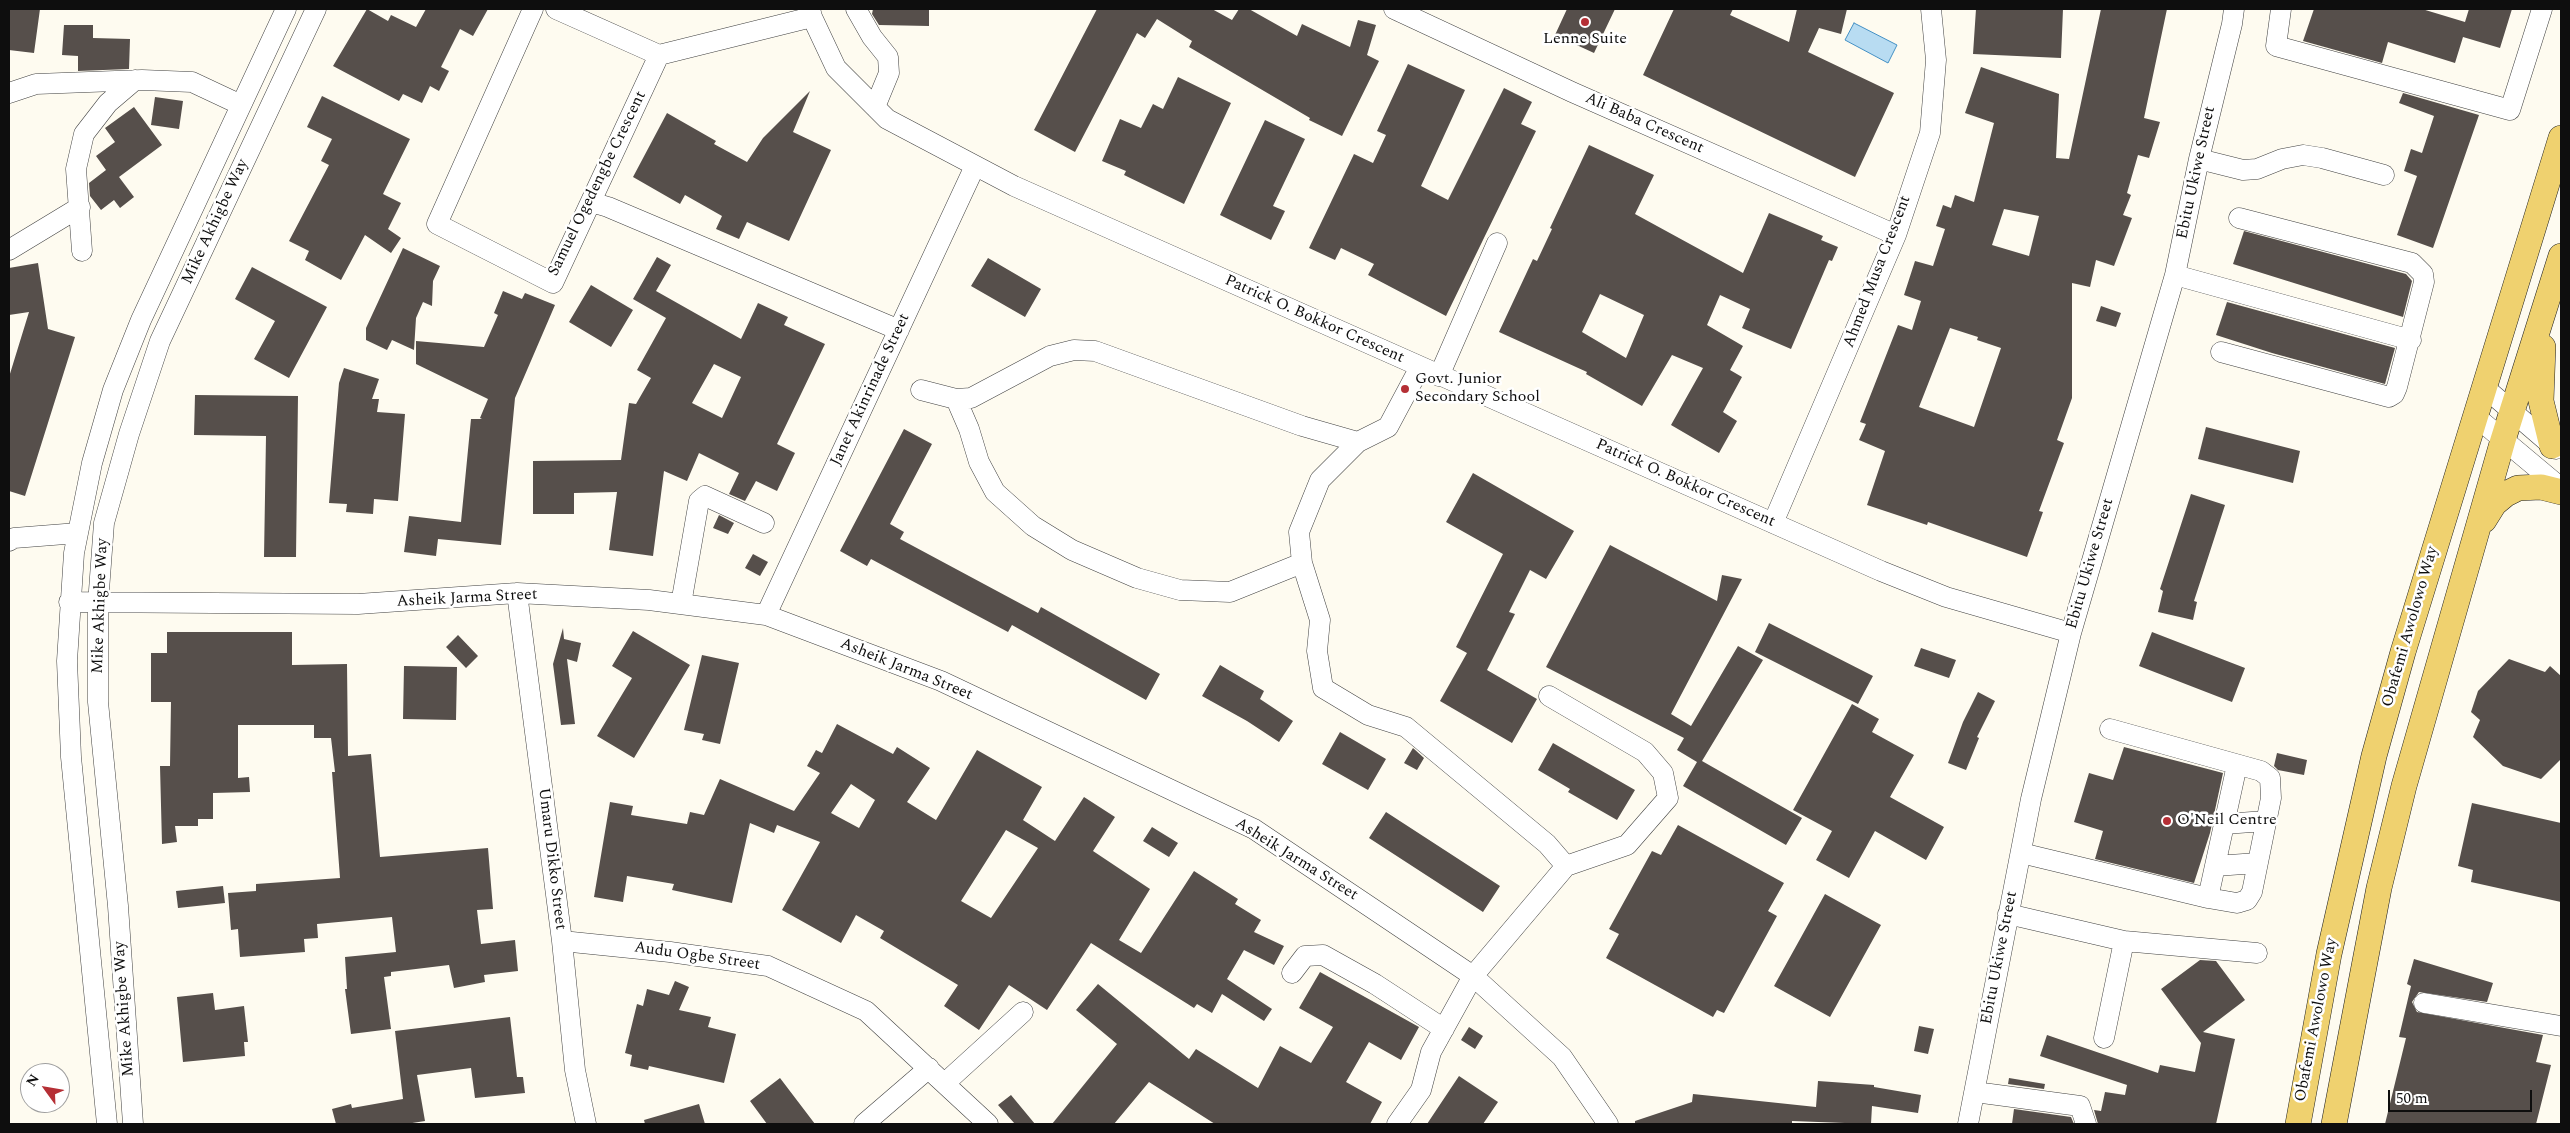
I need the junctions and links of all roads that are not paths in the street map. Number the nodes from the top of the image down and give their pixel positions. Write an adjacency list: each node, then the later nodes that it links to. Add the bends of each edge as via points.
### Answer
1 (286, 9): 15 (street, Mike Akhigbe Way)
2 (316, 9): 54 (street, Mike Akhigbe Way, via 160,341 104,523)
3 (533, 9): 21 (street, Samuel Ogedengbe Crescent, via 437,224 553,284)
4 (556, 9): 12 (street)
5 (856, 9): 16 (street, via 888,57 889,73)
6 (1394, 9): 24 (street, Ali Baba Crescent, via 1572,92)
7 (1931, 9): 24 (street, Ahmed Musa Crescent, via 1936,60 1930,133)
8 (2234, 9): 18 (street, Ebitu Ukiwe Street)
9 (2281, 9): 10 (street, via 2276,46 2510,110)
10 (2542, 9)
11 (811, 13): 12 (street); 16 (street, Patrick O. Bokkor Crescent, via 836,68)
12 (660, 55): 21 (street, Samuel Ogedengbe Crescent)
13 (134, 80): 14 (street, via 36,84); 15 (street, via 192,82); 22 (street, via 108,103 84,134 76,169)
14 (9, 93)
15 (241, 105): 49 (street, Mike Akhigbe Way, via 141,320 113,390 92,463)
16 (875, 107): 19 (street, Patrick O. Bokkor Crescent, via 887,119)
17 (2561, 138): 36 (main road, Obafemi Awolowo Way)
18 (2199, 159): 20 (street, via 2243,170 2303,155); 29 (street, Ebitu Ukiwe Street)
19 (975, 166): 31 (street, Janet Akinrinade Street); 34 (street, Patrick O. Bokkor Crescent)
20 (2384, 174)
21 (591, 202): 31 (street)
22 (80, 207): 26 (street); 27 (street)
23 (2239, 218): 32 (street, via 2412,262 2423,274 2424,282)
24 (1896, 235): 47 (street, Ahmed Musa Crescent)
25 (1497, 244): 35 (street)
26 (9, 250)
27 (82, 251)
28 (2561, 256): 30 (main road)
29 (2175, 275): 32 (street); 57 (street, Ebitu Ukiwe Street)
30 (2549, 296): 39 (main road); 43 (main road, via 2541,362 2541,401)
31 (899, 330): 56 (street, Janet Akinrinade Street)
32 (2411, 340): 33 (street, via 2397,387 2389,397)
33 (2221, 352)
34 (1420, 367): 35 (street, Patrick O. Bokkor Crescent); 42 (street, via 1388,427)
35 (1440, 376): 47 (street, Patrick O. Bokkor Crescent)
36 (2485, 388): 39 (street); 40 (main road, Obafemi Awolowo Way)
37 (921, 390): 38 (street)
38 (956, 399): 42 (street, via 971,398 1050,356 1074,350 1095,351 1302,426); 51 (street, via 979,462 995,492 1033,526 1072,550 1137,578 1180,590 1230,592)
39 (2514, 411): 41 (main road); 43 (street)
40 (2474, 416): 41 (street); 91 (main road, Obafemi Awolowo Way, via 2374,756 2329,954)
41 (2503, 440): 44 (street); 48 (main road)
42 (1358, 442): 51 (street, via 1320,480 1299,532)
43 (2557, 449)
44 (2561, 488)
45 (2561, 492): 48 (main road, via 2530,486 2506,494 2494,504)
46 (764, 523): 55 (street, via 705,496 699,500)
47 (1773, 523): 57 (street, Patrick O. Bokkor Crescent, via 1946,597)
48 (2477, 530): 92 (main road, via 2404,786 2379,888)
49 (78, 533): 50 (street); 53 (street, Mike Akhigbe Way)
50 (9, 541)
51 (1302, 563): 65 (street, via 1320,620 1317,651 1323,688 1368,715 1406,727 1539,837)
52 (517, 594): 54 (street, Asheik Jarma Street, via 358,604); 55 (street, Asheik Jarma Street); 70 (street, Umaru Dikko Street)
53 (70, 602): 54 (street, Asheik Jarma Street); 82 (street, Mike Akhigbe Way, via 71,757)
54 (98, 604): 83 (street, Mike Akhigbe Way, via 98,702 118,906)
55 (681, 604): 56 (street, Asheik Jarma Street)
56 (766, 615): 73 (street, Asheik Jarma Street, via 941,681 1254,829)
57 (2071, 632): 63 (street, Ebitu Ukiwe Street)
58 (1549, 696): 65 (street, via 1645,752 1663,774 1668,798 1627,845)
59 (2110, 729): 60 (street)
60 (2237, 765): 61 (street, via 2261,771 2270,778 2272,795); 62 (street)
61 (2266, 820): 62 (street); 64 (street)
62 (2224, 824): 66 (street)
63 (2021, 853): 67 (street); 68 (street, Ebitu Ukiwe Street)
64 (2258, 863): 66 (street); 67 (street, via 2252,892 2247,900 2237,903)
65 (1566, 866): 73 (street)
66 (2215, 866): 67 (street)
67 (2208, 898)
68 (2008, 914): 69 (street); 81 (street, Ebitu Ukiwe Street)
69 (2124, 941): 71 (street); 78 (street)
70 (562, 942): 79 (street, Audu Ogbe Street, via 670,952 768,966 866,1010); 84 (street, Umaru Dikko Street, via 574,1070)
71 (2257, 953)
72 (1292, 973): 77 (street, via 1305,956 1323,955)
73 (1473, 976): 77 (street); 88 (street, Asheik Jarma Street, via 1562,1058)
74 (2424, 1003): 76 (street)
75 (1022, 1012): 80 (street)
76 (2561, 1026)
77 (1444, 1029): 87 (street, via 1427,1061 1421,1090)
78 (2104, 1038)
79 (929, 1068): 80 (street, Audu Ogbe Street); 85 (street)
80 (945, 1083): 86 (street, Audu Ogbe Street)
81 (1974, 1092): 89 (street, Ebitu Ukiwe Street); 90 (street, via 2080,1106)
82 (106, 1124)
83 (133, 1124)
84 (586, 1124)
85 (864, 1124)
86 (988, 1124)
87 (1397, 1124)
88 (1608, 1124)
89 (1968, 1124)
90 (2086, 1124)
91 (2298, 1124)
92 (2334, 1124)

